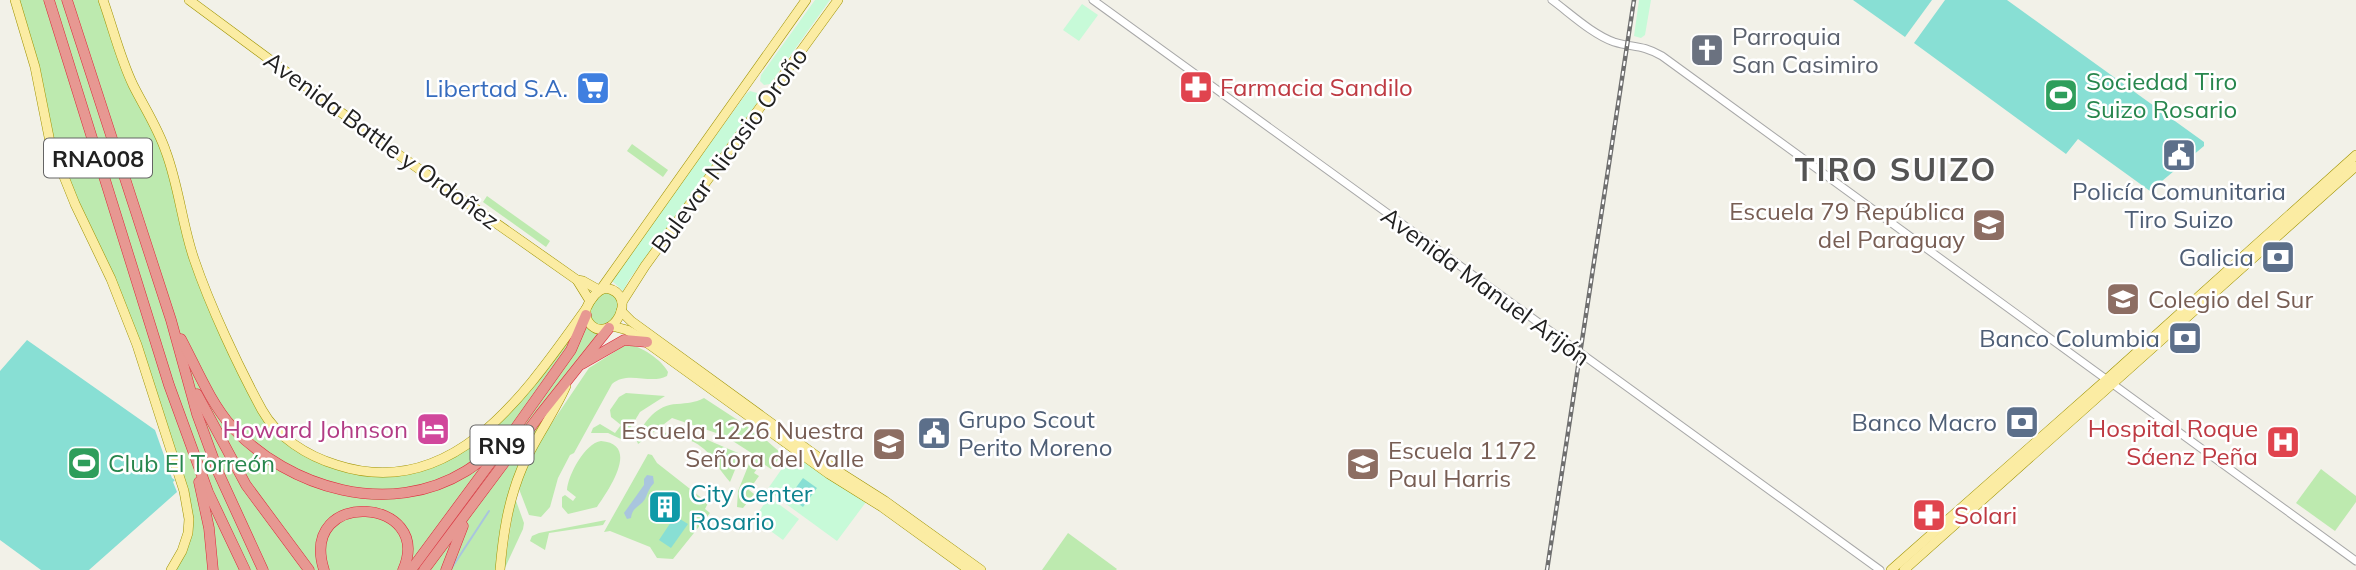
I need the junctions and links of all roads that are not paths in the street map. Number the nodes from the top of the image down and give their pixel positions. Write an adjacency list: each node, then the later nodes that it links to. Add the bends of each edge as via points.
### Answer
1 (15, 0): 27 (main road, via 50,142 137,345 184,491 188,533)
2 (49, 0): 24 (highway, RNA008)
3 (67, 0): 16 (highway, RNA008)
4 (103, 0): 15 (main road, via 133,84 166,149 194,258 222,326 263,412 301,450 354,471 377,473 421,469 443,460 508,408 539,375)
5 (189, 0): 12 (main road, Avenida Battle y Ordoñez)
6 (806, 0): 13 (main road, Bulevar Nicasio Oroño)
7 (838, 0): 14 (main road, Bulevar Nicasio Oroño, via 645,266)
8 (1093, 0): 40 (street, Avenida Manuel Arijón)
9 (1552, 0): 22 (street, via 1614,42 1662,56)
10 (2356, 155): 22 (main road)
11 (2356, 166): 22 (main road)
12 (577, 280): 13 (main road, Avenida Battle y Ordoñez); 15 (main road, Avenida Battle y Ordoñez)
13 (600, 290): 14 (main road, via 615,291); 15 (main road)
14 (622, 306): 17 (main road); 39 (main road, via 631,321 700,372)
15 (587, 309): 17 (main road, via 594,328); 23 (highway, RN9, via 571,350)
16 (171, 320): 21 (highway, RNA008); 23 (highway, via 212,399 231,425 275,464 326,486 376,494 423,489 466,471)
17 (611, 327): 18 (main road); 19 (highway, RN9)
18 (647, 342): 19 (highway, via 624,340); 38 (main road)
19 (579, 366): 20 (highway, RN9)
20 (570, 376): 25 (highway, RN9); 37 (main road, via 515,488)
21 (188, 377): 30 (highway, RNA008, via 215,464); 31 (highway, via 246,485)
22 (2111, 382): 26 (street); 41 (main road); 42 (main road)
23 (514, 429): 34 (highway, RN9)
24 (192, 451): 28 (highway); 29 (highway, RNA008)
25 (485, 489): 35 (highway, RN9); 36 (highway, via 462,528)
26 (2356, 561)
27 (171, 570)
28 (213, 570)
29 (245, 570)
30 (263, 570)
31 (309, 570)
32 (324, 570): 33 (highway, via 323,538 328,528 353,510 387,516 398,526 407,545)
33 (403, 570)
34 (411, 570)
35 (424, 570)
36 (446, 570)
37 (500, 570)
38 (970, 570)
39 (981, 570)
40 (1880, 570)
41 (1891, 570)
42 (1904, 570)

